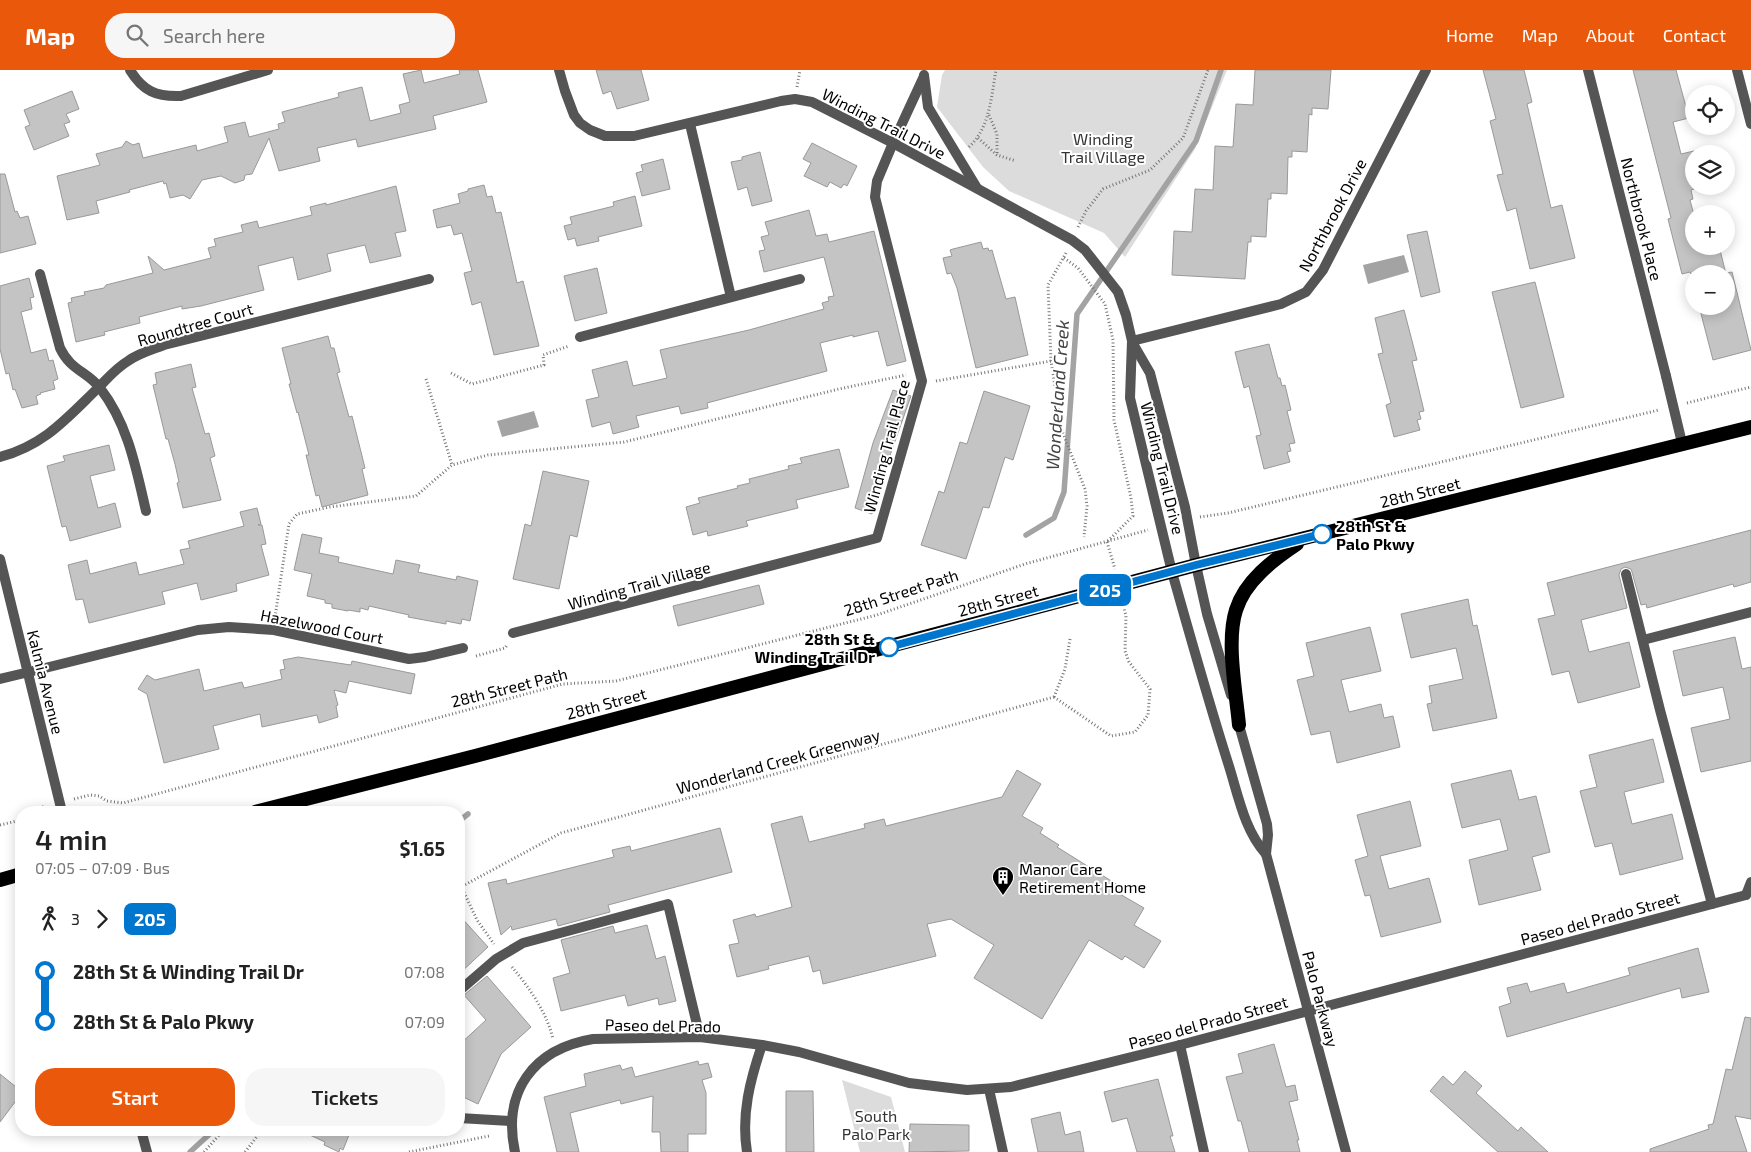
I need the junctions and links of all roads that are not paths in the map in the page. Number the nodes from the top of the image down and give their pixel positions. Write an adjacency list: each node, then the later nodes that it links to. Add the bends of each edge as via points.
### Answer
1 (130, 70): 2 (street, via 137,82 150,92 166,97 181,96)
2 (268, 70)
3 (559, 70): 8 (street, Winding Trail Drive, via 574,114 590,130 605,136 634,136)
4 (1426, 70): 17 (street, Northbrook Drive, via 1323,270 1306,292 1281,304)
5 (1588, 70): 20 (street, Northbrook Place)
6 (1737, 70): 9 (street)
7 (925, 73): 10 (street, Winding Trail Place); 11 (street, via 928,107)
8 (690, 124): 10 (street, Winding Trail Drive, via 795,99 812,102); 15 (street)
9 (1751, 124)
10 (894, 143): 11 (street, Winding Trail Drive); 25 (street, Winding Trail Place, via 877,181 875,197 922,381 876,538)
11 (978, 189): 17 (street, Winding Trail Drive, via 1085,250 1118,292)
12 (40, 274): 18 (street, via 65,359)
13 (429, 279): 18 (street, Roundtree Court, via 164,345 127,361)
14 (800, 279): 15 (street)
15 (731, 297): 16 (street)
16 (580, 337)
17 (1132, 341): 26 (street, Winding Trail Drive, via 1150,373 1188,518); 27 (street, Winding Trail Drive, via 1130,398)
18 (100, 386): 21 (street, Roundtree Court, via 46,436 28,448); 22 (street, via 128,440)
19 (1751, 426): 20 (highway, 28th Street)
20 (1682, 444): 23 (highway, 28th Street)
21 (0, 457)
22 (146, 511)
23 (1305, 538): 26 (highway, 28th Street); 35 (highway, via 1262,572 1236,611 1232,644)
24 (0, 559): 33 (street, Kalmia Avenue)
25 (773, 565): 30 (street, Winding Trail Village)
26 (1196, 565): 27 (highway, 28th Street); 35 (street, Palo Parkway)
27 (1172, 572): 37 (highway, 28th Street); 38 (street, Palo Parkway, via 1247,822 1257,844)
28 (1626, 574): 31 (street)
29 (1751, 612): 31 (street)
30 (513, 633)
31 (1643, 640): 42 (street)
32 (463, 648): 33 (street, Hazelwood Court, via 409,659 274,630 240,626 198,630)
33 (29, 672): 34 (street, Hazelwood Court); 36 (street, Kalmia Avenue)
34 (0, 680)
35 (1239, 724): 38 (street, Palo Parkway, via 1267,824)
36 (61, 806)
37 (279, 806)
38 (1266, 854): 44 (street, Palo Parkway)
39 (15, 876): 40 (highway)
40 (0, 880)
41 (1751, 882): 42 (street, Paseo del Prado Street, via 1746,895)
42 (1712, 904): 44 (street, Paseo del Prado Street)
43 (465, 986): 45 (street, via 496,959 523,943 668,904)
44 (1309, 1011): 47 (street, Paseo del Prado Street); 57 (street, Palo Parkway)
45 (700, 1037): 46 (street, Paseo del Prado); 50 (street, Paseo del Prado, via 593,1039 556,1050 537,1064 521,1085)
46 (762, 1045): 48 (street, Paseo del Prado Street, via 909,1083 967,1090); 54 (street, via 750,1079 746,1103)
47 (1180, 1045): 48 (street, Paseo del Prado Street, via 1011,1087); 56 (street)
48 (989, 1089): 55 (street)
49 (465, 1118): 50 (street)
50 (511, 1121): 53 (street, Paseo del Prado)
51 (143, 1136): 52 (street)
52 (147, 1152)
53 (514, 1152)
54 (747, 1152)
55 (1003, 1152)
56 (1204, 1152)
57 (1346, 1152)

